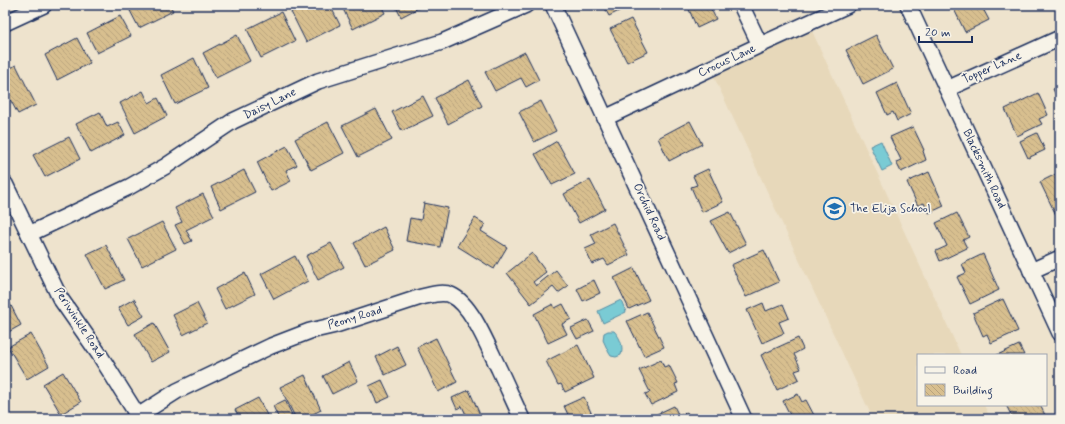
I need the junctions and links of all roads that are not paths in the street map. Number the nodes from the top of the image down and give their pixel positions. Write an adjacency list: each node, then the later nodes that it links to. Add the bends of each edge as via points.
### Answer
1 (44, 5): 7 (street)
2 (526, 5): 13 (street, Daisy Lane, via 442,42 318,81 233,121 166,166 129,187)
3 (553, 5): 11 (street, Orchid Road)
4 (741, 5): 9 (street)
5 (848, 5): 9 (street, Crocus Lane)
6 (908, 5): 10 (street, Blacksmith Road)
7 (5, 23)
8 (1060, 38): 10 (street, Topper Lane)
9 (760, 45): 11 (street, Crocus Lane)
10 (947, 89): 15 (street, Blacksmith Road)
11 (605, 118): 19 (street, Orchid Road)
12 (5, 184): 13 (street, Periwinkle Road)
13 (28, 234): 17 (street, Periwinkle Road, via 60,298 99,354)
14 (1060, 258): 15 (street)
15 (1032, 271): 16 (street, Blacksmith Road)
16 (1060, 333)
17 (135, 418): 18 (street, Peony Road, via 178,391 270,346 421,297 445,294 452,295 460,301 471,314)
18 (522, 419)
19 (744, 419)

